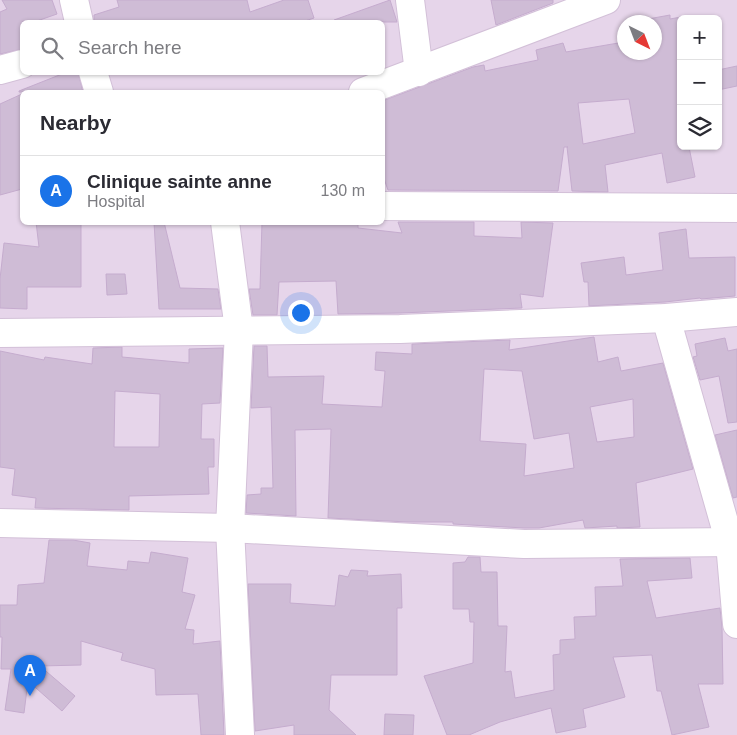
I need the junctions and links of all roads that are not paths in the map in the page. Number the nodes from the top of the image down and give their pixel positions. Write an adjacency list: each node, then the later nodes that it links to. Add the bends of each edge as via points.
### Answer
1 (74, 0): 4 (street)
2 (410, 0): 7 (street)
3 (606, 0): 7 (street)
4 (79, 20)
5 (20, 65): 6 (street)
6 (0, 70)
7 (419, 72): 10 (street)
8 (94, 75): 9 (street)
9 (98, 90)
10 (369, 90)
11 (385, 206): 12 (street)
12 (737, 208)
13 (225, 225): 16 (street)
14 (737, 312): 15 (street)
15 (666, 318): 16 (street, via 400,329); 20 (street)
16 (238, 330): 17 (street); 19 (street)
17 (0, 333)
18 (0, 523): 19 (street)
19 (230, 528): 20 (street, via 524,544); 22 (street)
20 (734, 542): 21 (street)
21 (737, 624)
22 (240, 735)

